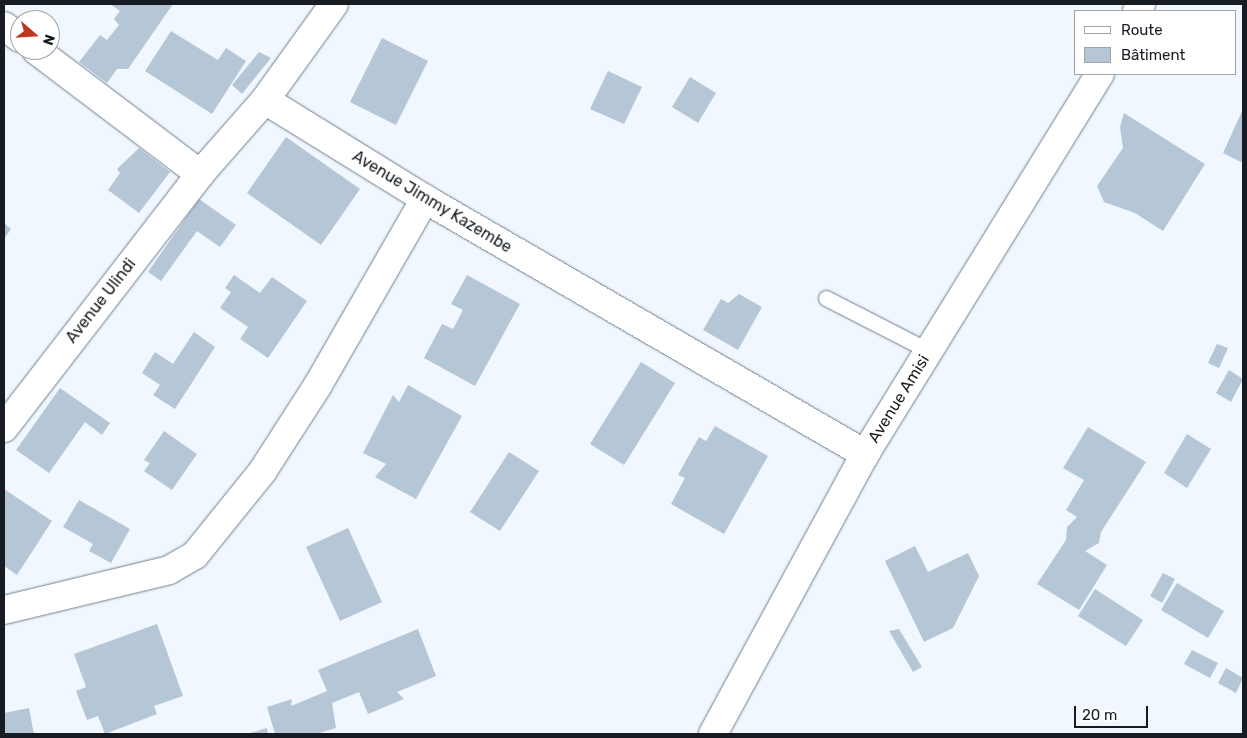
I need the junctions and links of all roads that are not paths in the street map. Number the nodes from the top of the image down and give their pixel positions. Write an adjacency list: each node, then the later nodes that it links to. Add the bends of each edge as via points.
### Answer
1 (334, 4): 4 (street)
2 (49, 60): 5 (street)
3 (1099, 75): 8 (street, Avenue Amisi)
4 (265, 100): 5 (street); 6 (street, Avenue Jimmy Kazembe)
5 (200, 174): 9 (street, Avenue Ulindi)
6 (425, 199): 10 (street, Avenue Jimmy Kazembe); 11 (street, via 267,464 195,554 169,570)
7 (826, 298): 8 (lane)
8 (929, 351): 10 (street, Avenue Amisi)
9 (7, 419)
10 (865, 454): 12 (street, Avenue Amisi)
11 (4, 610)
12 (713, 734)

